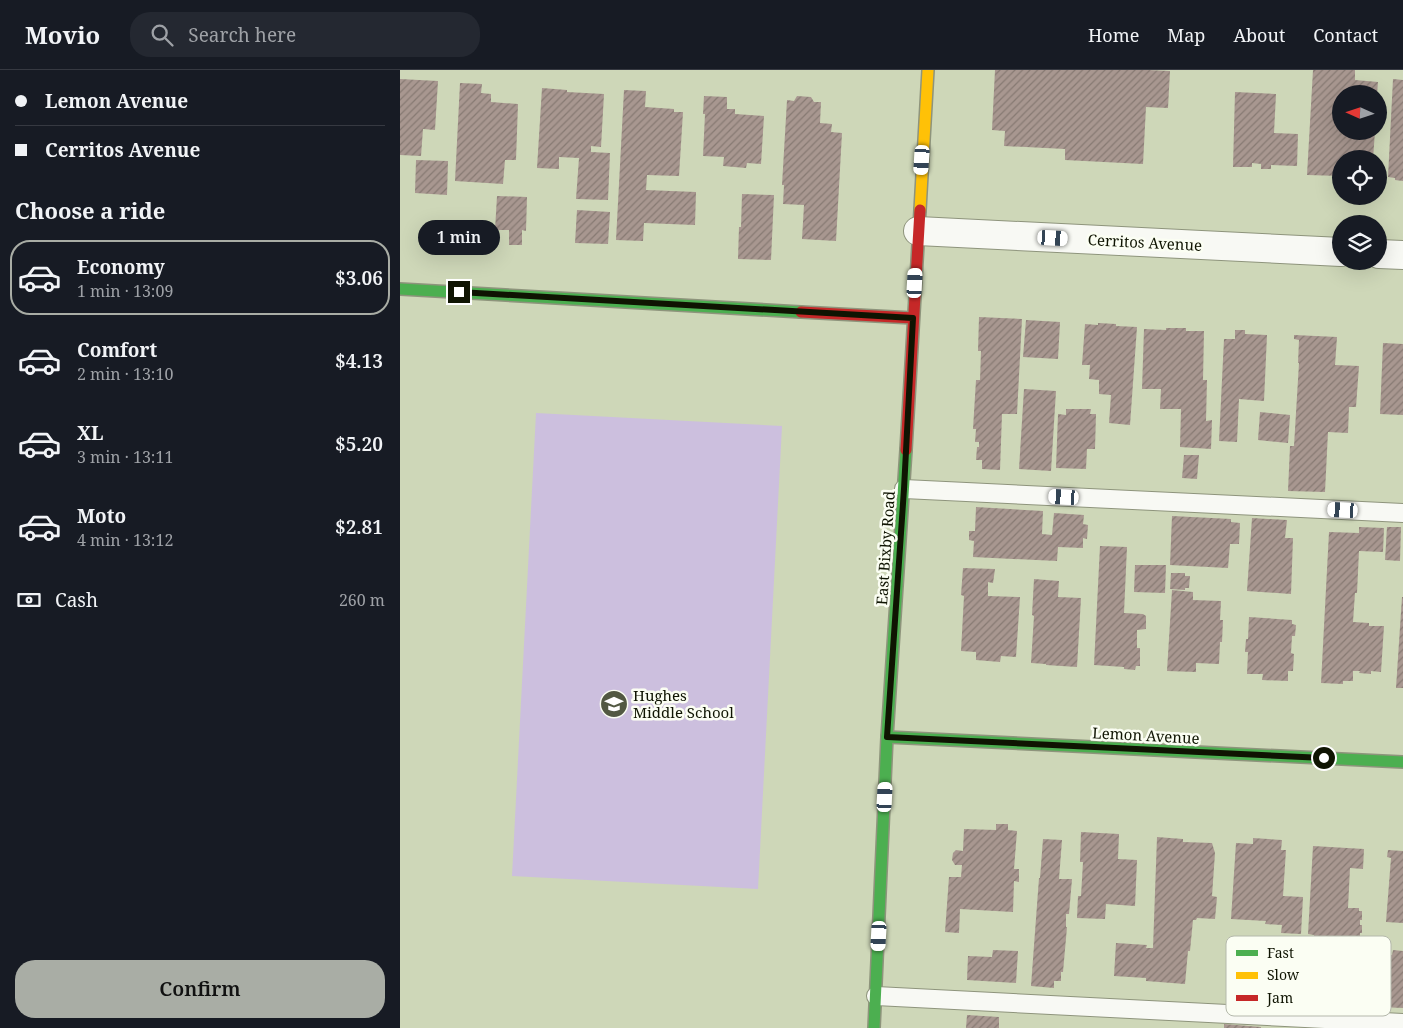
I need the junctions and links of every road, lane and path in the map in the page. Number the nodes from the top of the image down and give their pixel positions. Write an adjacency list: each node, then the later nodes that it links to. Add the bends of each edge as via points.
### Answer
1 (928, 70): 2 (street, East Bixby Road)
2 (918, 231): 3 (street, Cerritos Avenue); 7 (street, East Bixby Road)
3 (1332, 252)
4 (1387, 254): 5 (street)
5 (1403, 255)
6 (400, 289): 7 (street)
7 (913, 318): 8 (street, East Bixby Road)
8 (904, 489): 9 (lane); 10 (street, East Bixby Road)
9 (1403, 513)
10 (887, 737): 11 (street, Lemon Avenue); 12 (street, East Bixby Road)
11 (1403, 762)
12 (876, 996): 13 (lane); 16 (street, East Bixby Road)
13 (1226, 1014)
14 (1266, 1016): 15 (lane)
15 (1403, 1023)
16 (874, 1028)

